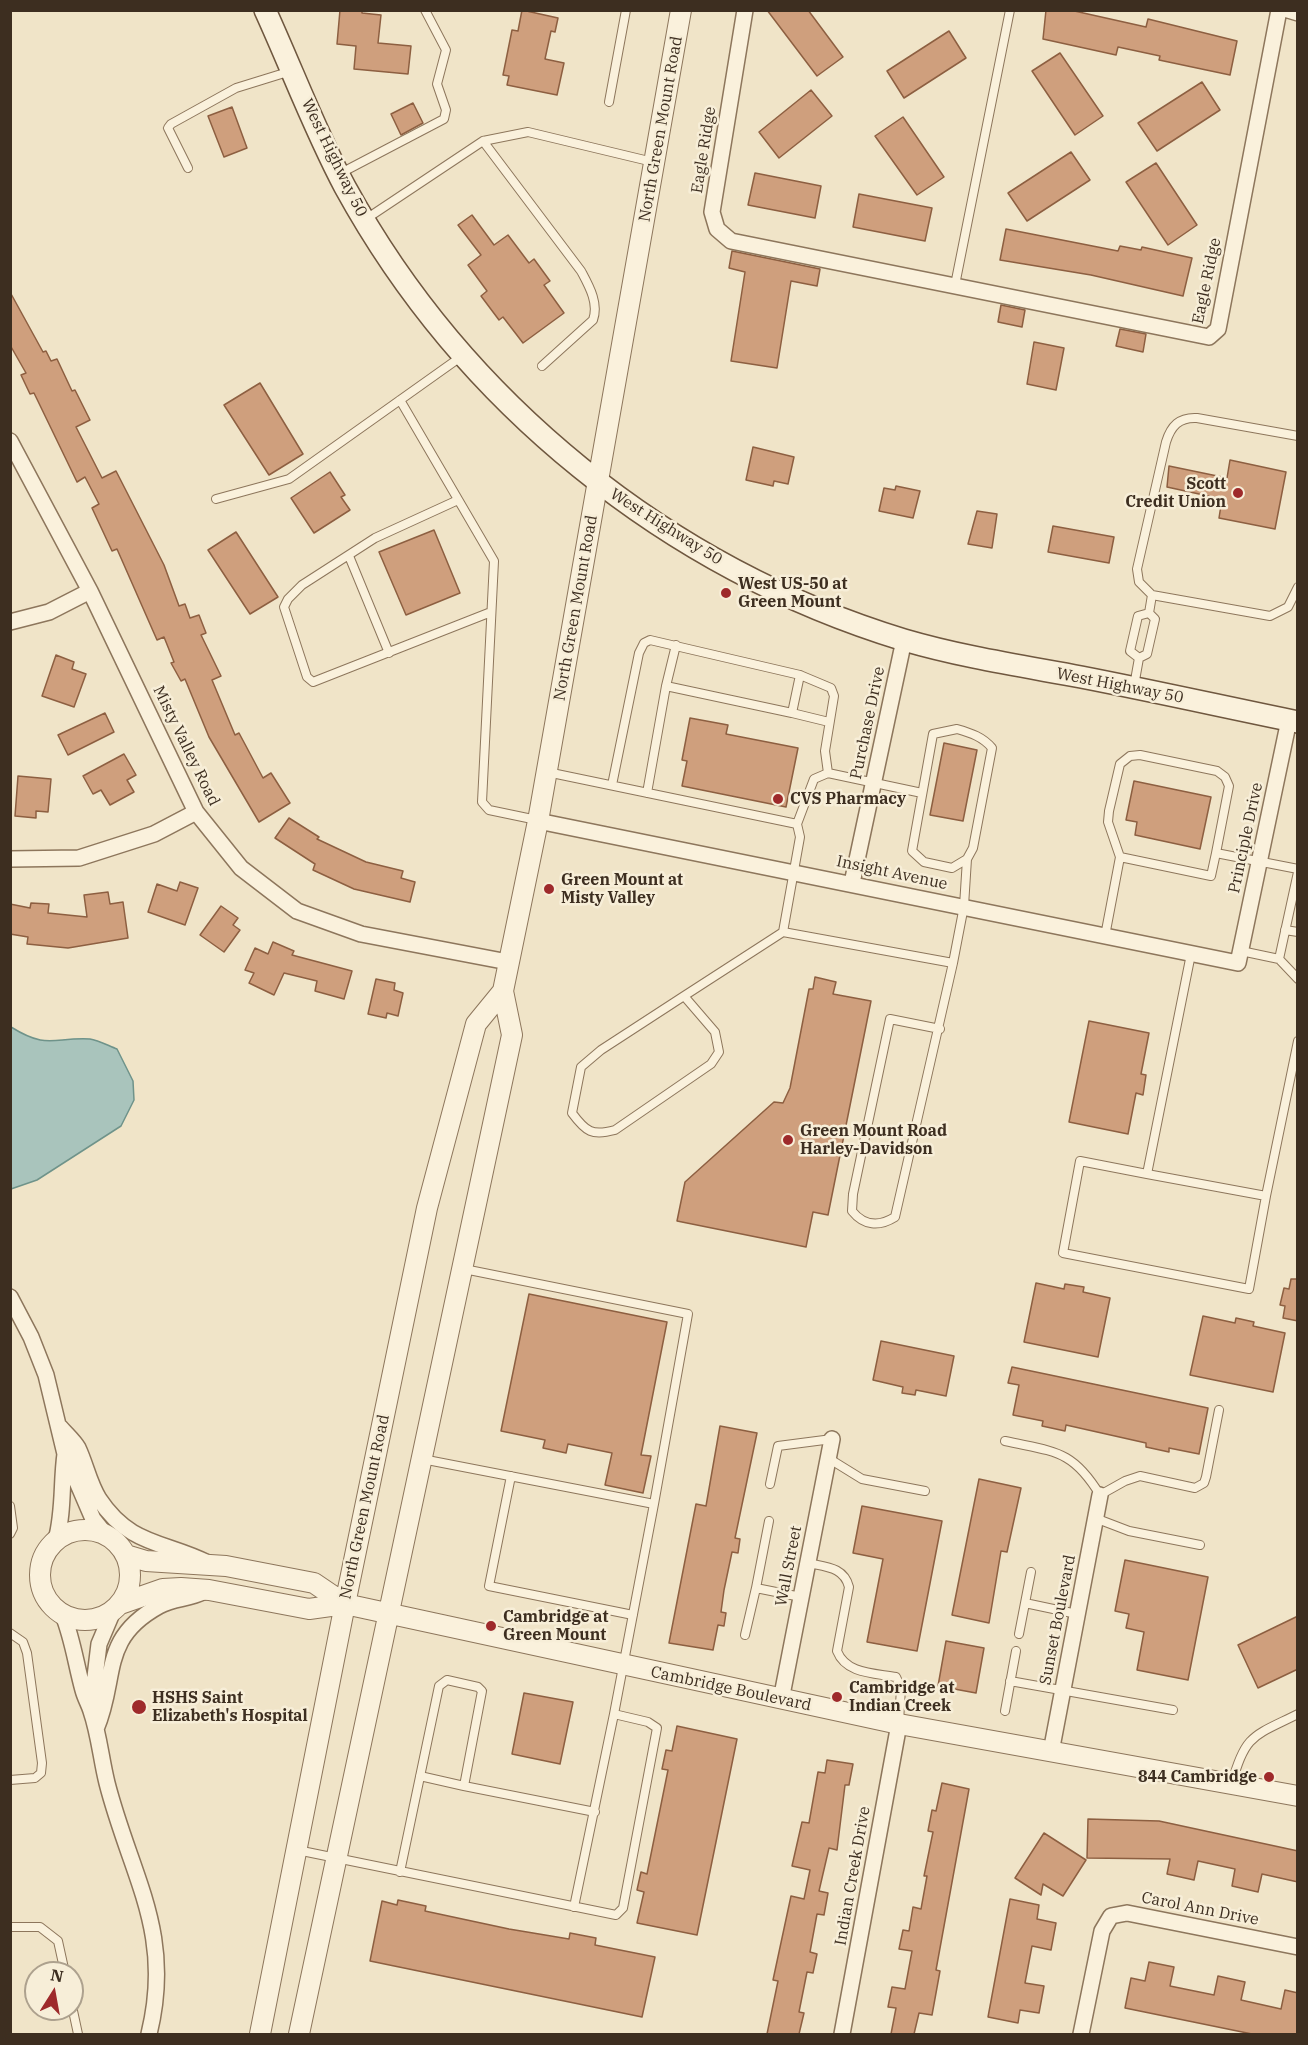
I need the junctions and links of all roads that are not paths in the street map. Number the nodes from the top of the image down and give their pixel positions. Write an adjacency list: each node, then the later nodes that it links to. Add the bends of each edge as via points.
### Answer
1 (265, 10): 10 (main road, West Highway 50)
2 (425, 10): 15 (lane, via 446,50 437,84 446,110 444,119)
3 (627, 10): 11 (lane)
4 (681, 10): 13 (street, North Green Mount Road)
5 (745, 10): 17 (street, Eagle Ridge, via 712,212 717,229 731,241)
6 (1010, 10): 17 (lane)
7 (1279, 10): 17 (street, Eagle Ridge, via 1214,334 1204,337)
8 (1287, 10): 9 (street)
9 (1298, 12)
10 (292, 70): 14 (lane, via 236,88 171,124 168,128); 15 (main road, West Highway 50)
11 (609, 102)
12 (483, 141): 13 (lane, via 528,132); 16 (lane); 19 (lane, via 590,288 596,311 593,320)
13 (655, 162): 23 (street, North Green Mount Road)
14 (188, 168)
15 (339, 174): 16 (main road, West Highway 50)
16 (364, 219): 18 (main road, West Highway 50, via 385,254)
17 (955, 285)
18 (463, 356): 20 (lane); 23 (main road, West Highway 50)
19 (542, 366)
20 (400, 400): 24 (lane, via 289,479); 25 (lane)
21 (1298, 436): 29 (lane, via 1188,417 1176,423 1166,442 1137,569 1139,582)
22 (10, 441): 28 (street, Misty Valley Road)
23 (598, 484): 33 (main road, West Highway 50, via 688,545 743,575 814,607); 43 (street, North Green Mount Road)
24 (216, 499)
25 (458, 500): 26 (lane, via 375,538); 30 (lane, via 494,561)
26 (349, 556): 35 (lane); 35 (lane, via 302,585 286,603 307,677 313,682 322,680)
27 (1298, 587): 29 (lane, via 1288,607 1270,616)
28 (90, 591): 32 (street, via 49,612); 49 (street, Misty Valley Road)
29 (1152, 595): 31 (lane)
30 (491, 612): 35 (lane); 50 (lane, via 482,802 489,810)
31 (1149, 613): 36 (lane, via 1155,619 1147,654); 36 (lane, via 1138,616 1130,651)
32 (10, 622)
33 (904, 640): 39 (main road, West Highway 50); 45 (street, Purchase Drive)
34 (676, 645): 37 (lane); 38 (lane); 46 (lane, via 663,641 644,643 639,653)
35 (389, 653)
36 (1139, 658): 39 (lane)
37 (800, 675): 40 (lane); 42 (lane, via 831,688 834,696)
38 (666, 686): 40 (lane); 47 (lane)
39 (1134, 688): 41 (main road, West Highway 50)
40 (792, 713): 42 (lane)
41 (1293, 721): 56 (street, Principle Drive)
42 (829, 722): 44 (lane, via 825,751)
43 (546, 771): 46 (lane); 50 (street, North Green Mount Road)
44 (828, 773): 45 (lane); 51 (lane, via 814,778)
45 (874, 783): 48 (lane); 59 (street, Purchase Drive)
46 (612, 785): 47 (lane)
47 (647, 793): 51 (lane)
48 (922, 793): 55 (lane, via 912,851 924,862 952,868); 55 (lane, via 933,734 957,729 986,741 992,748 973,848)
49 (196, 812): 54 (street, via 154,834 79,858); 68 (street, Misty Valley Road, via 242,868 297,911 362,934)
50 (537, 821): 58 (street, Insight Avenue); 68 (street, North Green Mount Road)
51 (797, 824): 58 (lane, via 800,837)
52 (1216, 853): 53 (lane, via 1210,876); 53 (lane, via 1229,786 1225,777 1217,771 1140,755 1130,756 1120,764 1108,811); 56 (lane)
53 (1120, 857): 64 (lane)
54 (10, 859)
55 (967, 859): 60 (lane)
56 (1261, 863): 57 (lane); 66 (street, Principle Drive)
57 (1298, 870): 61 (lane)
58 (794, 872): 59 (street, Insight Avenue); 62 (lane)
59 (852, 883): 60 (street, Insight Avenue)
60 (964, 906): 64 (street, Insight Avenue); 69 (lane)
61 (1285, 930): 63 (lane); 67 (lane)
62 (783, 932): 69 (lane); 72 (lane)
63 (1298, 932)
64 (1105, 936): 65 (street, Insight Avenue)
65 (1191, 954): 66 (street, Insight Avenue); 75 (lane)
66 (1240, 957): 67 (lane)
67 (1279, 959): 70 (lane)
68 (508, 962): 71 (street, North Green Mount Road)
69 (954, 963): 73 (lane)
70 (1298, 979)
71 (503, 991): 77 (street, North Green Mount Road, via 512,1035); 106 (street, North Green Mount Road, via 476,1024 442,1149)
72 (684, 996): 72 (lane, via 581,1067 572,1113 585,1129 598,1134 615,1130 711,1064 719,1053 715,1032)
73 (940, 1029): 73 (lane, via 895,1218 875,1225 858,1219 852,1211 852,1194 890,1019)
74 (1298, 1041): 76 (lane)
75 (1147, 1174): 76 (lane); 76 (lane, via 1080,1161 1063,1253 1249,1289)
76 (1266, 1196)
77 (464, 1269): 85 (street, North Green Mount Road); 90 (lane, via 688,1314)
78 (10, 1297): 80 (street, via 46,1375)
79 (1219, 1410): 89 (lane, via 1206,1477 1200,1486 1140,1476)
80 (60, 1427): 83 (street); 99 (street, via 78,1447 99,1500 128,1530 146,1542 188,1553)
81 (832, 1439): 84 (street, Wall Street); 87 (lane, via 778,1446)
82 (1005, 1441): 89 (lane, via 1063,1454 1085,1471)
83 (65, 1454): 95 (street, via 93,1519); 96 (street, via 63,1502)
84 (828, 1458): 88 (lane, via 862,1479); 100 (street, Wall Street)
85 (422, 1459): 86 (lane); 108 (street, North Green Mount Road)
86 (511, 1476): 90 (lane); 110 (lane, via 489,1586)
87 (770, 1484)
88 (925, 1491)
89 (1100, 1495): 92 (street, Sunset Boulevard)
90 (654, 1504): 110 (lane)
91 (10, 1506): 94 (lane)
92 (1095, 1518): 97 (lane, via 1129,1531); 109 (street, Sunset Boulevard)
93 (769, 1521): 102 (lane)
94 (10, 1534)
95 (105, 1534): 96 (street, via 75,1531); 98 (street)
96 (56, 1540): 111 (street, via 44,1555 39,1575 48,1603)
97 (1200, 1545)
98 (126, 1555): 99 (street, via 146,1562); 107 (street, via 130,1585)
99 (208, 1563): 106 (street, via 314,1582)
100 (808, 1563): 104 (street, Wall Street); 125 (lane, via 839,1570 846,1577 849,1587 837,1651 851,1669 896,1677 901,1688)
101 (1031, 1572): 105 (lane)
102 (756, 1588): 104 (lane); 114 (lane)
103 (209, 1590): 106 (street, via 309,1609); 107 (street, via 163,1589); 126 (street, via 161,1605 142,1616 126,1633 116,1648 106,1687 106,1706)
104 (801, 1597): 119 (street, Wall Street)
105 (1025, 1603): 109 (lane); 113 (lane)
106 (345, 1604): 108 (street, Cambridge Boulevard); 134 (street, North Green Mount Road)
107 (117, 1608): 111 (street, via 93,1620); 120 (street, via 99,1644)
108 (387, 1614): 116 (street, Cambridge Boulevard); 135 (street, North Green Mount Road)
109 (1077, 1614): 118 (street, Sunset Boulevard)
110 (633, 1615): 116 (lane)
111 (63, 1616): 120 (street)
112 (10, 1633): 129 (lane, via 23,1642 27,1653 42,1763 41,1773 35,1778)
113 (1019, 1634)
114 (745, 1635)
115 (1016, 1651): 117 (lane)
116 (624, 1666): 119 (street, Cambridge Boulevard); 123 (lane)
117 (1010, 1681): 118 (lane); 122 (lane)
118 (1063, 1690): 121 (lane); 127 (street, Sunset Boulevard)
119 (781, 1700): 125 (street, Cambridge Boulevard)
120 (91, 1710): 126 (street)
121 (1173, 1710)
122 (1005, 1711)
123 (614, 1714): 133 (lane); 137 (lane, via 657,1728 622,1908 616,1915)
124 (1298, 1714): 130 (lane, via 1247,1742)
125 (899, 1724): 127 (street, Cambridge Boulevard); 144 (street, Indian Creek Drive)
126 (96, 1729): 141 (street, via 108,1785 154,1929 158,1975)
127 (1052, 1752): 130 (street, Cambridge Boulevard)
128 (420, 1776): 131 (lane); 131 (lane, via 440,1686 447,1680 482,1691); 136 (lane)
129 (10, 1780)
130 (1231, 1785): 132 (street, Cambridge Boulevard)
131 (464, 1786): 133 (lane)
132 (1298, 1796)
133 (595, 1812): 137 (lane)
134 (297, 1850): 135 (lane); 142 (street, North Green Mount Road)
135 (336, 1859): 136 (lane); 143 (street, North Green Mount Road)
136 (400, 1872): 137 (lane)
137 (574, 1907)
138 (10, 1927): 140 (lane, via 40,1927 58,1941)
139 (1298, 1947): 145 (street, Carol Ann Drive, via 1127,1913 1112,1916 1102,1931)
140 (62, 1961)
141 (149, 2034)
142 (260, 2034)
143 (299, 2034)
144 (842, 2034)
145 (1081, 2034)

